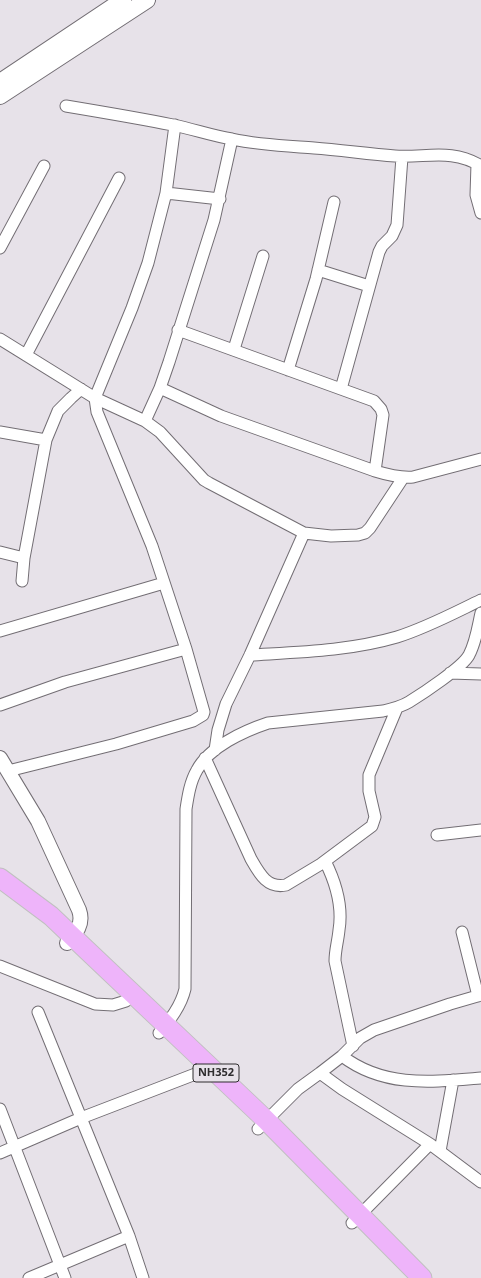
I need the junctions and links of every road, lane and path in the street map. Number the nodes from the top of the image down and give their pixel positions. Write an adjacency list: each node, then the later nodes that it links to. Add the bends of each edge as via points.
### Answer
1 (123, 0): 3 (main road)
2 (147, 0): 4 (main road)
3 (0, 82)
4 (0, 96)
5 (66, 106): 6 (street)
6 (175, 125): 7 (street); 12 (street)
7 (232, 140): 8 (street); 13 (street)
8 (402, 157): 9 (street, via 459,156); 19 (street, via 397,225 379,252)
9 (479, 165): 15 (street, via 476,195)
10 (44, 166): 16 (street)
11 (119, 178): 23 (street)
12 (166, 193): 13 (street); 28 (street, via 135,301)
13 (220, 199): 20 (street)
14 (334, 202): 18 (street)
15 (481, 213)
16 (0, 248)
17 (263, 256): 22 (street)
18 (318, 270): 19 (street); 24 (street)
19 (369, 286): 27 (street)
20 (178, 330): 22 (street); 25 (street)
21 (0, 339): 23 (street)
22 (234, 349): 24 (street)
23 (26, 355): 26 (street)
24 (288, 370): 27 (street)
25 (160, 388): 29 (street); 33 (street, via 221,416)
26 (81, 389): 28 (street); 31 (street, via 58,411)
27 (341, 389): 33 (street, via 374,401 381,409 382,423)
28 (96, 398): 29 (street); 39 (street, via 97,412 152,546)
29 (145, 421): 35 (street, via 168,439 209,484)
30 (0, 432): 31 (street)
31 (46, 440): 37 (street)
32 (481, 459): 34 (street)
33 (375, 471): 34 (street)
34 (403, 478): 35 (street, via 365,533 331,536)
35 (304, 533): 44 (street)
36 (0, 552): 37 (street)
37 (24, 558): 38 (street)
38 (22, 581)
39 (164, 583): 42 (street); 43 (street)
40 (481, 600): 44 (street, via 440,620 362,646)
41 (481, 613): 45 (street, via 469,656)
42 (0, 631)
43 (186, 648): 47 (street, via 65,682); 52 (street, via 204,708 203,715 199,718 116,744)
44 (250, 655): 49 (street, via 226,704)
45 (450, 673): 46 (street); 48 (street)
46 (481, 674)
47 (0, 705)
48 (396, 708): 49 (street, via 268,723 252,728); 55 (street, via 369,775 374,822)
49 (215, 750): 51 (street)
50 (0, 758): 52 (street)
51 (205, 758): 55 (street, via 251,859 267,882 286,885); 64 (street, via 193,779 186,808 185,989 180,1004)
52 (8, 772): 59 (street, via 38,822 79,910 81,921)
53 (481, 830): 54 (street)
54 (437, 835)
55 (325, 861): 65 (street, via 339,898 340,923 335,961)
56 (0, 878): 59 (highway, NH352, via 51,916)
57 (0, 890): 59 (highway, NH352)
58 (462, 932): 61 (street)
59 (70, 940): 62 (highway, NH352); 64 (highway, NH352)
60 (0, 966): 62 (street, via 96,1004 113,1005)
61 (480, 996): 65 (street, via 374,1030 360,1038)
62 (126, 1001): 64 (highway, NH352)
63 (38, 1012): 72 (street)
64 (162, 1029): 67 (highway, NH352)
65 (353, 1046): 66 (street)
66 (342, 1056): 68 (street); 70 (street, via 357,1066 402,1080)
67 (205, 1070): 72 (street); 73 (highway, NH352)
68 (320, 1073): 73 (street, via 298,1089); 74 (street)
69 (481, 1078): 70 (street)
70 (453, 1080): 76 (street)
71 (0, 1109): 75 (street)
72 (81, 1118): 75 (street); 80 (street)
73 (262, 1125): 79 (highway, NH352)
74 (430, 1144): 76 (street); 79 (street)
75 (15, 1147): 77 (street); 81 (street)
76 (440, 1151): 78 (street)
77 (0, 1153)
78 (481, 1182)
79 (356, 1219): 85 (highway, NH352); 86 (highway, NH352)
80 (129, 1236): 81 (street); 84 (street)
81 (61, 1265): 82 (street); 83 (street)
82 (29, 1278)
83 (65, 1278)
84 (143, 1278)
85 (408, 1278)
86 (422, 1278)

